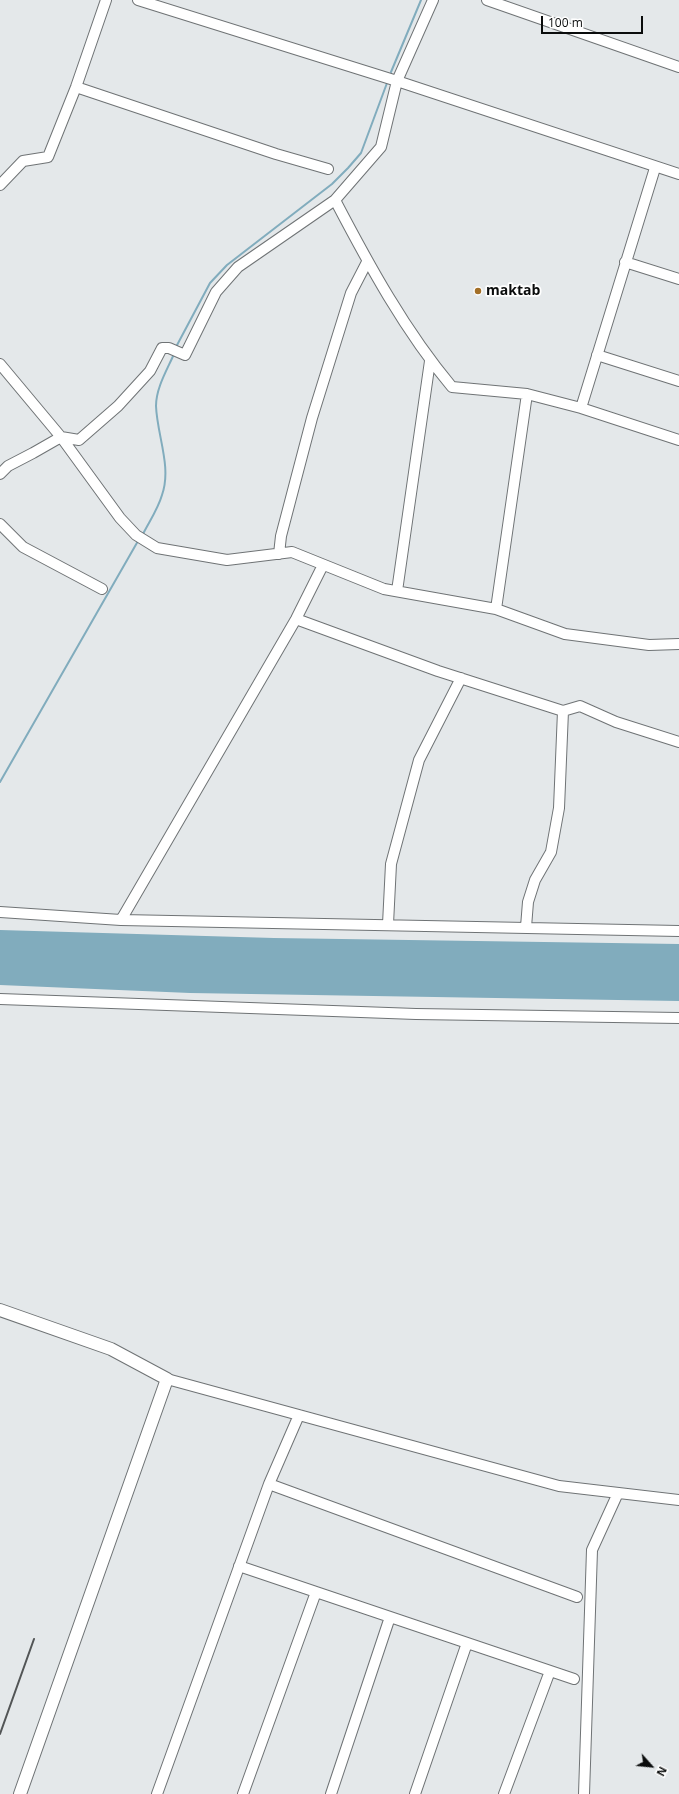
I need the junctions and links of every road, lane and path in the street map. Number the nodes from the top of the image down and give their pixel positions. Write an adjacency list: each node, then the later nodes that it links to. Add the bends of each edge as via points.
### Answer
1 (106, 0): 7 (street)
2 (138, 0): 6 (street)
3 (433, 0): 6 (street)
4 (487, 0): 5 (street)
5 (679, 67)
6 (398, 81): 8 (street); 12 (street, via 381,147)
7 (76, 88): 9 (street); 11 (street, via 48,157 23,161)
8 (655, 168): 10 (street); 14 (street)
9 (328, 169)
10 (679, 174)
11 (0, 185)
12 (334, 200): 13 (street); 22 (street, via 238,267 216,292 185,355 169,348 162,348 150,371 118,406 79,440)
13 (367, 262): 17 (street); 26 (street, via 351,293 312,418 281,536)
14 (625, 262): 15 (street); 16 (street)
15 (679, 279)
16 (597, 355): 19 (street); 21 (street)
17 (430, 360): 20 (street, via 452,387); 29 (street)
18 (0, 364): 22 (street)
19 (679, 381)
20 (527, 394): 21 (street); 30 (street)
21 (581, 408): 23 (street)
22 (60, 437): 24 (street, via 8,466); 26 (street, via 120,518 136,536 157,548 227,560)
23 (679, 440)
24 (0, 474)
25 (0, 524): 28 (street, via 23,547)
26 (279, 554): 27 (street, via 292,552)
27 (323, 564): 29 (street, via 384,589); 31 (street)
28 (102, 589)
29 (398, 591): 30 (street)
30 (496, 609): 32 (street, via 565,634 649,645)
31 (296, 619): 33 (street); 37 (street)
32 (679, 644)
33 (461, 678): 34 (street); 38 (street, via 419,760 391,864)
34 (563, 711): 35 (street, via 580,706 616,722); 39 (street, via 559,808 551,852 535,880 528,902)
35 (679, 742)
36 (0, 912): 37 (street)
37 (121, 920): 38 (street)
38 (388, 924): 39 (street)
39 (526, 927): 40 (street)
40 (679, 931)
41 (0, 999): 42 (street, via 416,1014)
42 (679, 1018)
43 (0, 1310): 44 (main road, via 111,1350)
44 (167, 1378): 45 (street); 56 (main road)
45 (299, 1415): 46 (street); 47 (street, via 559,1486)
46 (269, 1484): 49 (street); 51 (street)
47 (618, 1493): 48 (street); 62 (street, via 592,1550)
48 (679, 1500)
49 (239, 1566): 50 (street); 57 (street)
50 (316, 1592): 52 (street); 58 (street)
51 (577, 1597)
52 (390, 1617): 53 (street); 59 (street)
53 (467, 1643): 54 (street); 60 (street)
54 (550, 1671): 55 (street); 61 (street)
55 (574, 1679)
56 (20, 1794)
57 (157, 1794)
58 (243, 1794)
59 (331, 1794)
60 (415, 1794)
61 (504, 1794)
62 (584, 1794)

